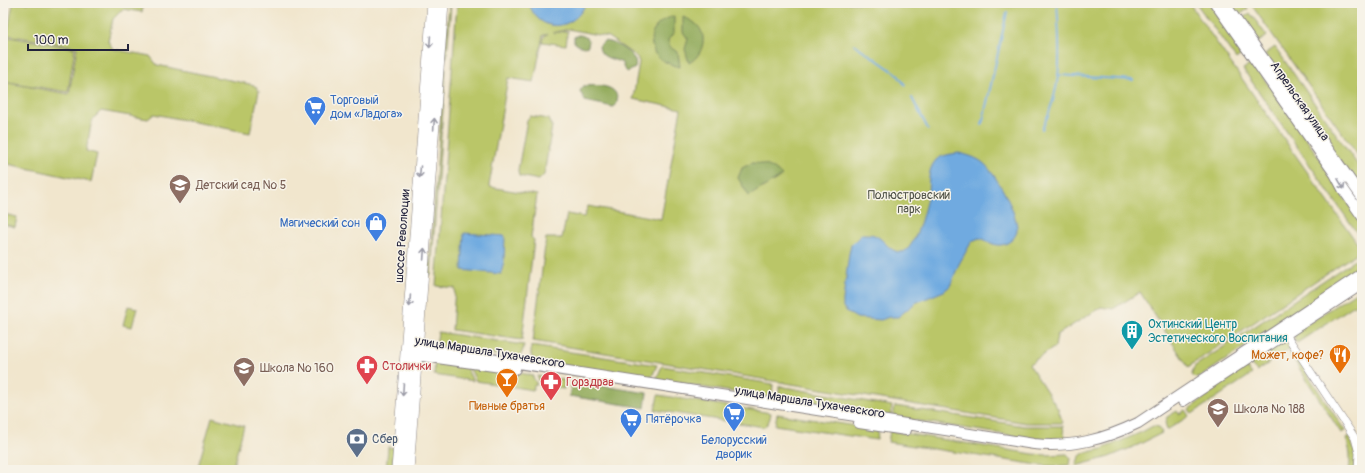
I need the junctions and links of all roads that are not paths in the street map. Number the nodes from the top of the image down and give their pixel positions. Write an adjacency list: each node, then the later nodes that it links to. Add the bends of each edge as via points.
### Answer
1 (433, 3): 10 (main road, шоссе Революции, one-way to 10)
2 (443, 3): 10 (main road, шоссе Революции, one-way to 2)
3 (1215, 3): 6 (street, Апрельская улица, one-way to 6)
4 (1224, 3): 5 (street, Апрельская улица)
5 (1362, 197)
6 (1362, 216)
7 (1362, 274): 9 (street, улица Маршала Тухачевского)
8 (1362, 284): 9 (street, улица Маршала Тухачевского)
9 (1284, 331): 10 (street, улица Маршала Тухачевского, via 1140,427 1100,444 1058,451 1033,450); 13 (street, via 1355,438 1359,453)
10 (413, 352): 11 (main road, шоссе Революции, one-way to 11); 12 (main road, шоссе Революции)
11 (397, 470)
12 (408, 470)
13 (1358, 470)

